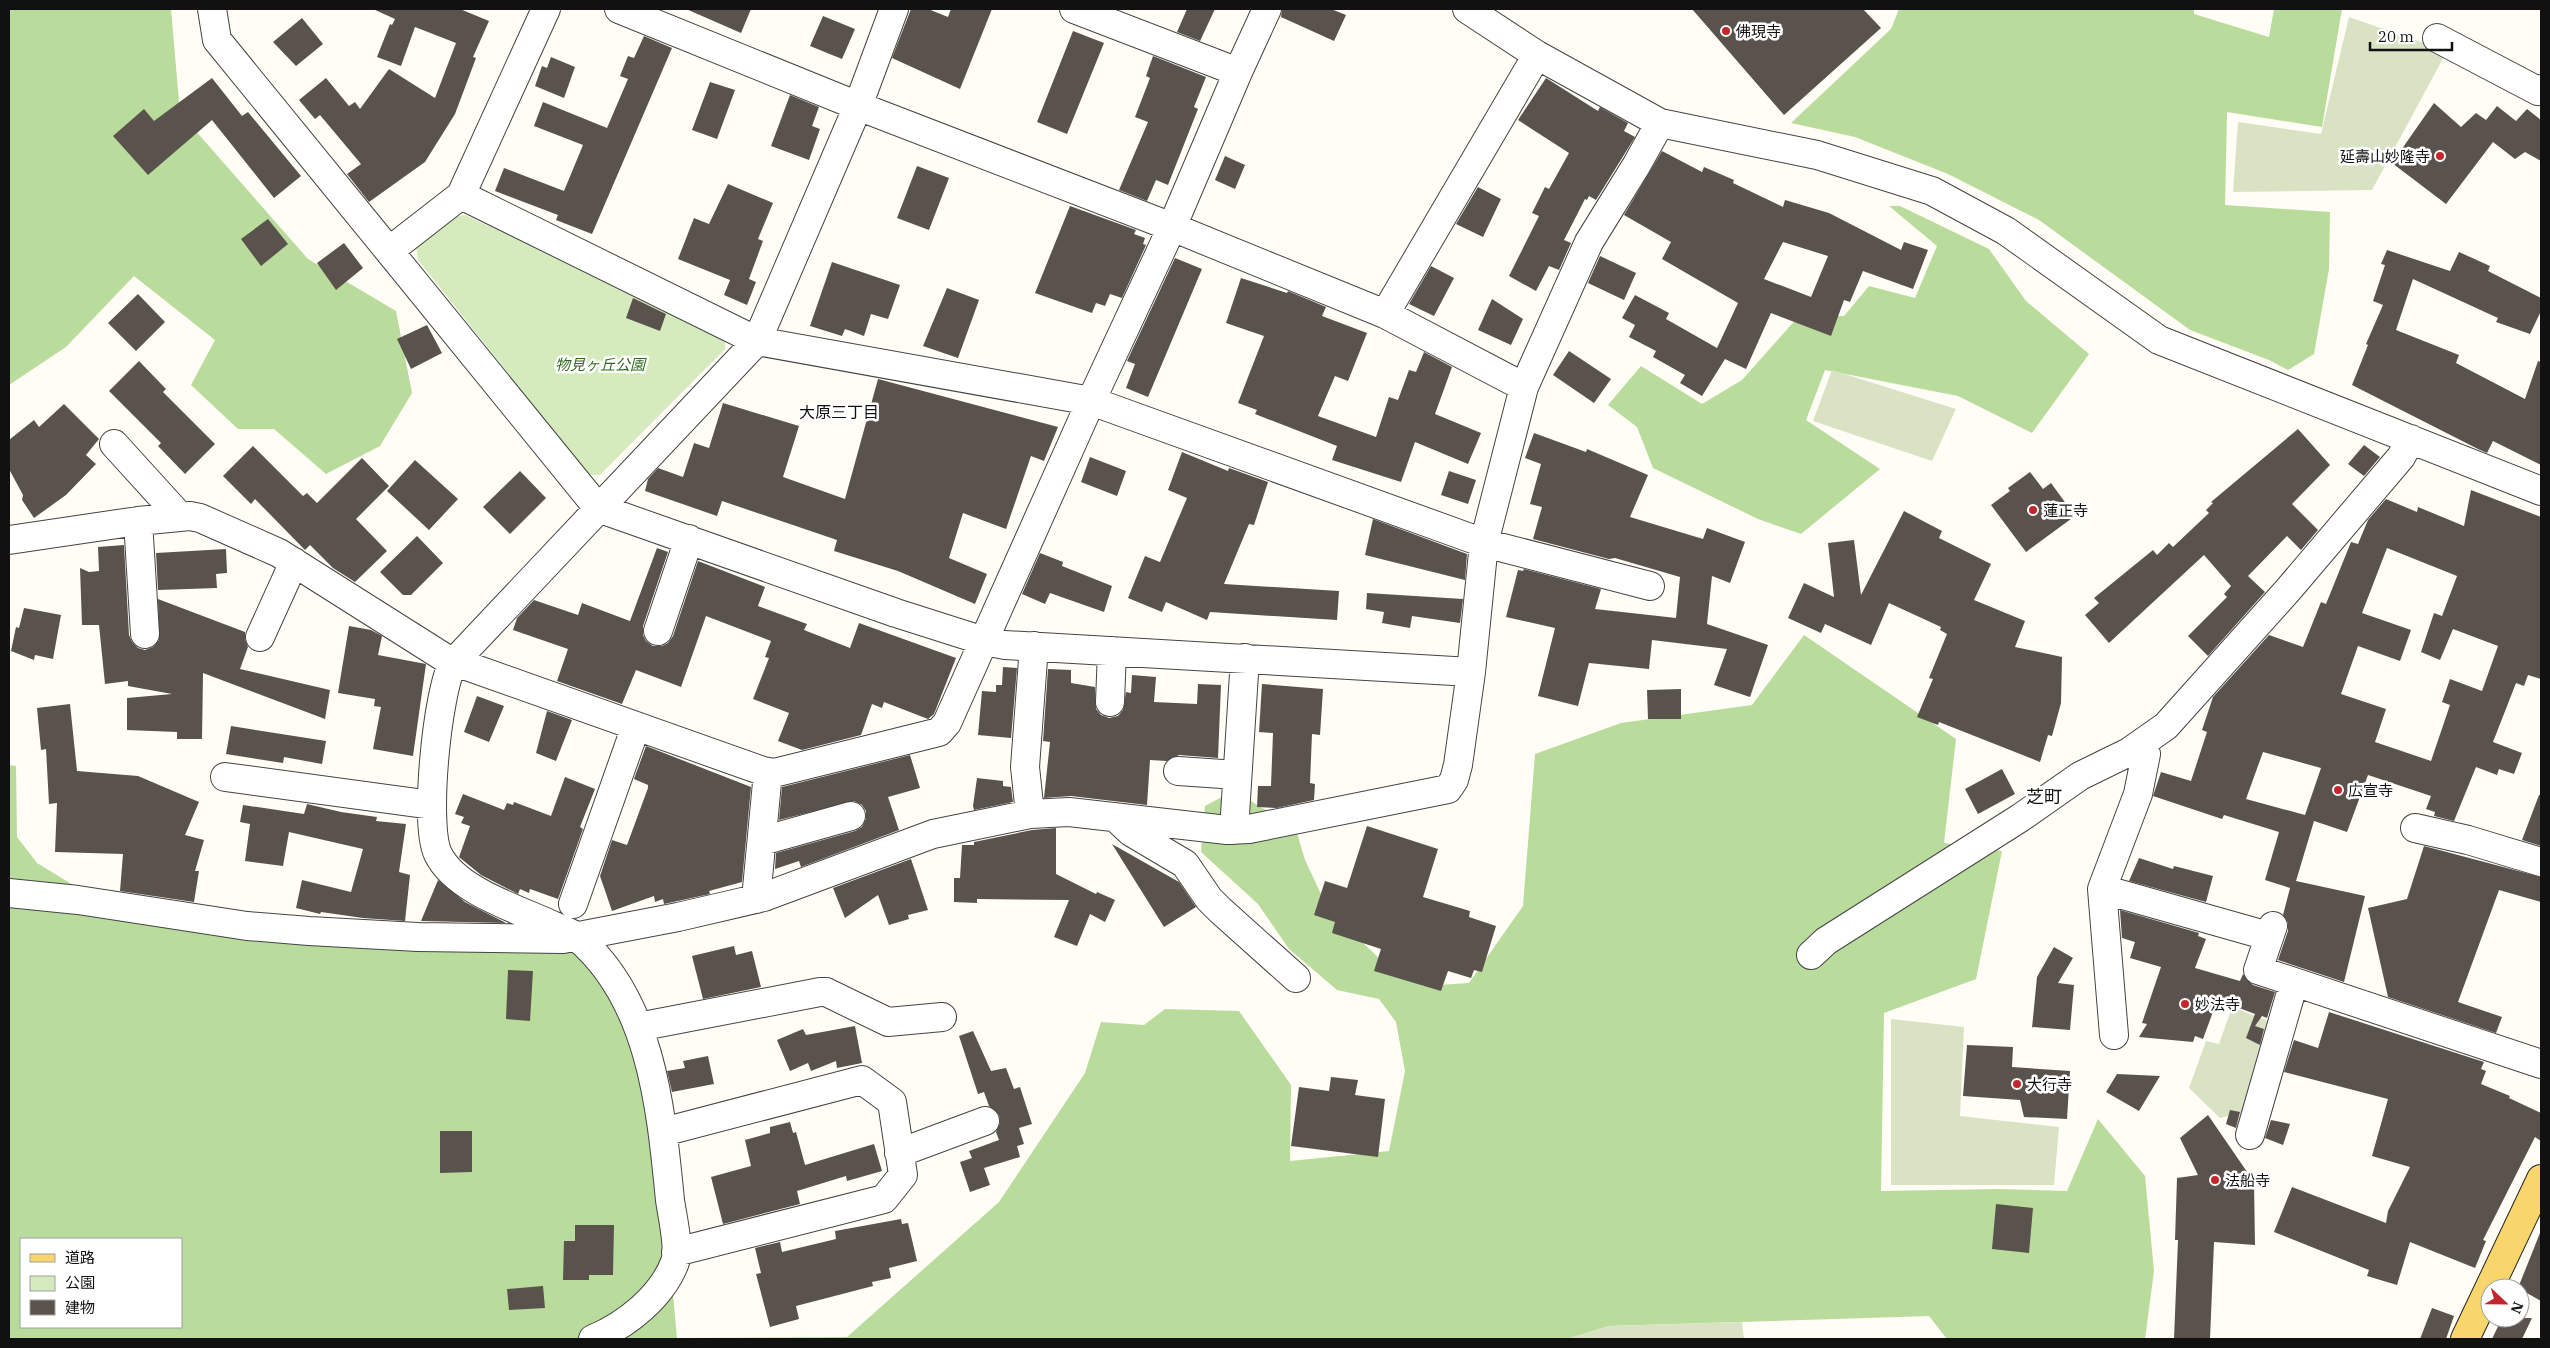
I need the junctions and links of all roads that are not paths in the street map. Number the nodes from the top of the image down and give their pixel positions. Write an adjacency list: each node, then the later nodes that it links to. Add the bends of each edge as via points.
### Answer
1 (212, 9): 16 (street, via 217,40)
2 (546, 9): 14 (street)
3 (619, 9): 12 (street)
4 (894, 9): 12 (street)
5 (1074, 9): 10 (street)
6 (1267, 9): 10 (street)
7 (1467, 9): 9 (street)
8 (2437, 38): 11 (street, via 2538,91)
9 (1537, 55): 13 (street); 17 (street)
10 (1238, 72): 15 (street)
11 (2541, 89)
12 (858, 106): 15 (street); 18 (street)
13 (1660, 123): 19 (street, via 1589,242); 21 (street, via 1817,154 1932,191 2006,231 2159,340)
14 (461, 194): 16 (street); 18 (street)
15 (1172, 227): 17 (street); 20 (street)
16 (389, 251): 24 (street)
17 (1385, 314): 19 (street)
18 (757, 340): 20 (street); 24 (street)
19 (1524, 387): 29 (street)
20 (1091, 400): 29 (street); 35 (street)
21 (2411, 439): 23 (street); 43 (street, via 2401,457 2288,590 2166,726)
22 (114, 444): 25 (street, via 174,510)
23 (2538, 482)
24 (598, 508): 28 (street); 39 (street)
25 (176, 517): 26 (street); 30 (street, via 200,518)
26 (138, 521): 27 (street); 33 (street)
27 (9, 540)
28 (689, 540): 32 (street); 35 (street)
29 (1484, 544): 31 (street); 40 (street)
30 (294, 562): 34 (street); 39 (street)
31 (1650, 586)
32 (658, 631)
33 (145, 634)
34 (260, 638)
35 (984, 641): 36 (street); 45 (street, via 947,724 939,732)
36 (1034, 646): 37 (street); 49 (street, via 1025,767)
37 (1112, 651): 38 (street); 41 (street)
38 (1245, 658): 40 (street); 46 (street)
39 (453, 664): 42 (street, via 464,665); 48 (street, via 446,675 440,715)
40 (1471, 672): 53 (street, via 1458,765 1448,790)
41 (1110, 702)
42 (636, 726): 45 (street); 59 (street)
43 (2143, 743): 56 (street, via 2146,754 2138,794); 61 (street, via 2080,776 2020,818 1826,941)
44 (1178, 771): 46 (street)
45 (768, 772): 54 (street)
46 (1238, 775): 53 (street)
47 (225, 778): 48 (street)
48 (432, 805): 60 (street, via 437,853 460,879 480,892)
49 (1030, 814): 51 (street, via 1070,812); 58 (street, via 933,834)
50 (851, 816): 54 (street)
51 (1115, 817): 53 (street); 62 (street, via 1131,832 1185,864 1209,899)
52 (2415, 828): 55 (street)
53 (1234, 830)
54 (762, 841): 58 (street)
55 (2541, 862)
56 (2102, 889): 63 (street, via 2270,931 2258,970); 66 (street)
57 (9, 893): 60 (street, via 78,900 246,926 309,931 509,939)
58 (756, 900): 60 (street)
59 (573, 904)
60 (577, 936): 65 (street, via 620,989)
61 (1811, 955)
62 (1296, 978)
63 (2294, 982): 67 (street); 70 (street)
64 (942, 1017): 65 (street, via 888,1022 820,992)
65 (638, 1027): 69 (street, via 652,1072)
66 (2114, 1035)
67 (2541, 1064)
68 (985, 1121): 71 (street)
69 (663, 1132): 71 (street, via 862,1080 892,1102); 73 (street)
70 (2250, 1135)
71 (900, 1154): 73 (street, via 903,1175 884,1199)
72 (2541, 1179): 75 (main road)
73 (676, 1252): 74 (street, via 675,1261 659,1289 641,1308 611,1331)
74 (593, 1339)
75 (2464, 1339)

